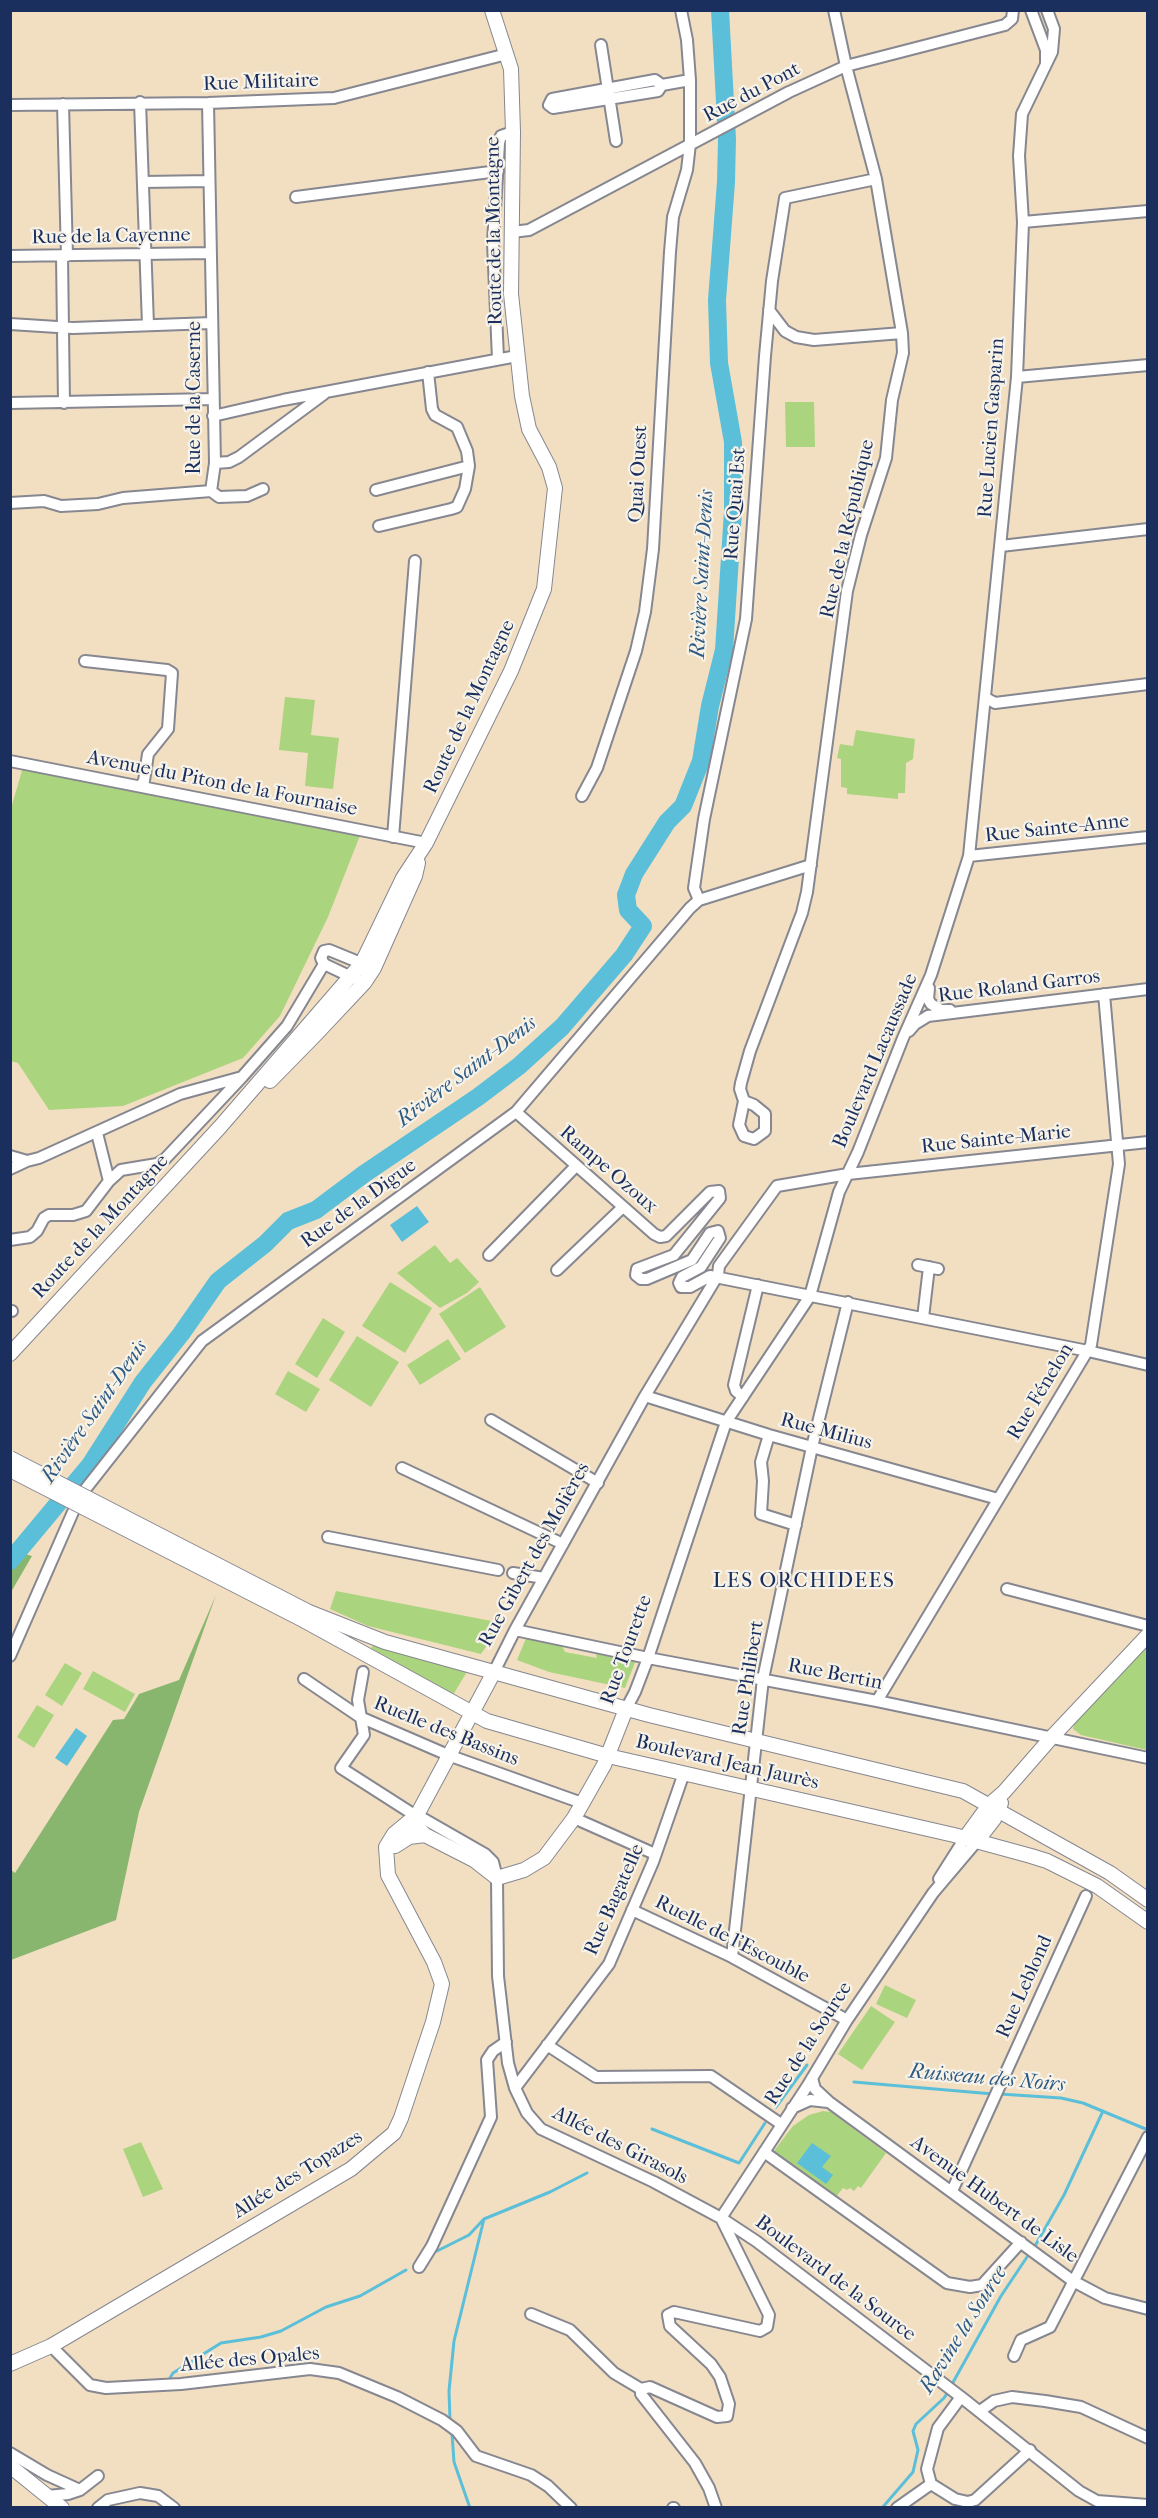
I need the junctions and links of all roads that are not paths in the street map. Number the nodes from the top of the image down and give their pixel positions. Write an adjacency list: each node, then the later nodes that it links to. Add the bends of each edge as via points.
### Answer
1 (492, 10): 8 (main road, Route de la Montagne)
2 (681, 10): 11 (street, Quai Ouest)
3 (834, 10): 10 (street, Rue de la République)
4 (1013, 10): 10 (street, Rue du Pont, via 1012,19 1005,25)
5 (1031, 10): 9 (street, via 1046,50)
6 (1047, 10): 9 (street, Rue Lucien Gasparin, via 1054,41)
7 (601, 45): 12 (street)
8 (507, 54): 14 (street, Rue Militaire, via 334,98); 17 (main road, Route de la Montagne)
9 (1046, 63): 26 (street, Rue Lucien Gasparin, via 1022,114 1019,156)
10 (846, 66): 19 (street, Rue du Pont); 21 (street, Rue de la République)
11 (690, 80): 12 (street, via 662,85 658,91); 19 (street, Quai Ouest)
12 (608, 94): 18 (street)
13 (140, 102): 14 (street, Rue Militaire); 15 (street, Rue Militaire); 23 (street)
14 (208, 103): 22 (street, Rue de la Caserne)
15 (63, 104): 16 (street, Rue Militaire); 31 (street)
16 (10, 105)
17 (513, 132): 20 (street, via 500,139); 27 (main road, Route de la Montagne)
18 (616, 141)
19 (690, 144): 27 (street, Rue du Pont, via 529,230); 65 (street, Quai Ouest, via 673,218 653,549 645,612 597,768)
20 (498, 171): 24 (street); 39 (street, via 493,243)
21 (876, 179): 32 (street, Rue Quai Est, via 785,198); 37 (street, Rue de la République)
22 (209, 181): 23 (street); 28 (street, Rue de la Caserne)
23 (144, 182): 29 (street)
24 (296, 197)
25 (1148, 211): 26 (street)
26 (1023, 222): 42 (street, Rue Lucien Gasparin)
27 (512, 232): 38 (main road, Route de la Montagne, via 511,294)
28 (211, 253): 29 (street, Rue de la Cayenne); 33 (street, Rue de la Caserne)
29 (146, 255): 31 (street, Rue de la Cayenne); 35 (street)
30 (10, 256): 31 (street, Rue de la Cayenne)
31 (64, 256): 36 (street)
32 (769, 310): 37 (street, via 785,331 796,338); 71 (street, Rue Quai Est, via 746,619 704,819 694,888)
33 (212, 323): 35 (street); 44 (street, Rue de la Caserne)
34 (10, 324): 36 (street)
35 (148, 325): 36 (street)
36 (62, 327): 47 (street)
37 (902, 333): 70 (street, Rue de la République, via 903,353 892,400 886,458 847,591)
38 (517, 356): 39 (street); 68 (main road, Route de la Montagne, via 530,429 555,488 544,589 511,671)
39 (498, 359): 41 (street)
40 (1148, 365): 42 (street)
41 (428, 372): 43 (street); 51 (street, via 432,409 441,420 457,427)
42 (1017, 377): 58 (street, Rue Lucien Gasparin)
43 (327, 392): 45 (street); 49 (street)
44 (213, 399): 47 (street); 48 (street, Rue de la Caserne)
45 (283, 400): 48 (street); 49 (street)
46 (10, 403): 47 (street)
47 (64, 403)
48 (213, 416): 50 (street, Rue de la Caserne)
49 (293, 417): 50 (street, via 239,457)
50 (214, 463): 54 (street, Rue de la Caserne)
51 (469, 466): 53 (street); 56 (street, via 457,507)
52 (263, 489): 54 (street, via 247,496 219,497)
53 (376, 490)
54 (211, 491): 55 (street, Rue de la Caserne, via 98,504)
55 (10, 503)
56 (379, 526)
57 (1148, 529): 58 (street)
58 (1002, 546): 62 (street, Rue Lucien Gasparin)
59 (415, 561): 66 (street)
60 (85, 661): 64 (street, via 172,673 168,729 148,754)
61 (1148, 684): 62 (street, via 995,704)
62 (986, 698): 69 (street, Rue Lucien Gasparin)
63 (10, 761): 64 (street, Avenue du Piton de la Fournaise)
64 (140, 786): 66 (street, Avenue du Piton de la Fournaise)
65 (582, 796)
66 (393, 837): 68 (street, Avenue du Piton de la Fournaise)
67 (1148, 837): 69 (street, Rue Sainte-Anne)
68 (424, 848): 73 (main road, Route de la Montagne, via 403,878)
69 (969, 856): 74 (street, Boulevard Lacaussade)
70 (811, 865): 71 (street, Rue de la Digue); 81 (street, Rue de la République, via 802,913 750,1051 740,1089)
71 (699, 900): 82 (street, Rue de la Digue)
72 (324, 964): 73 (street, via 321,958 328,950); 75 (street); 80 (street, via 287,1026)
73 (368, 966): 75 (main road, Route de la Montagne)
74 (931, 975): 78 (street, via 928,999 934,1008); 79 (street, Boulevard Lacaussade)
75 (357, 980): 105 (main road, Route de la Montagne)
76 (1148, 989): 77 (street, Rue Roland Garros)
77 (1104, 994): 78 (street, Rue Roland Garros); 85 (street, Rue Fénelon)
78 (968, 1010): 79 (street, Rue Roland Garros, via 922,1018)
79 (903, 1038): 90 (street, Boulevard Lacaussade)
80 (242, 1077): 83 (street, via 180,1094); 92 (street, via 165,1159 121,1170)
81 (744, 1101)
82 (516, 1112): 88 (street, Rampe Ozoux); 129 (street, Rue de la Digue, via 202,1341 80,1496)
83 (97, 1133): 87 (street); 92 (street)
84 (1148, 1142): 85 (street, Rue Sainte-Marie)
85 (1118, 1145): 90 (street, Rue Sainte-Marie); 104 (street, Rue Fénelon, via 1119,1164)
86 (10, 1156): 87 (street)
87 (27, 1161): 89 (street)
88 (576, 1166): 94 (street, Rampe Ozoux); 96 (street)
89 (10, 1169)
90 (848, 1174): 91 (street, Boulevard Lacaussade); 93 (street, Rue Tourette)
91 (835, 1176): 93 (street); 99 (street, Boulevard Lacaussade, via 777,1186 719,1266)
92 (108, 1181): 95 (street, via 86,1211 49,1215 30,1237)
93 (839, 1192): 101 (street, Rue Tourette)
94 (623, 1207): 98 (street); 99 (street, Rampe Ozoux, via 654,1234 666,1236 710,1192 719,1191 720,1198 674,1255 641,1266 636,1275 647,1279 692,1260 714,1231 720,1238 702,1267 682,1277 679,1283 684,1288 710,1276)
95 (10, 1240)
96 (489, 1256)
97 (928, 1267): 103 (street)
98 (557, 1270)
99 (716, 1278): 100 (street); 107 (street, Rue Gibert des Molières)
100 (758, 1286): 101 (street); 108 (street, via 734,1385)
101 (810, 1296): 102 (street); 108 (street, Rue Tourette)
102 (848, 1302): 103 (street); 112 (street, Rue Philibert)
103 (923, 1318): 104 (street)
104 (1088, 1351): 106 (street); 117 (street, Rue Fénelon)
105 (10, 1354)
106 (1148, 1365)
107 (645, 1396): 110 (street, Rue Milius); 116 (street, Rue Gibert des Molières)
108 (743, 1397): 110 (street, Rue Tourette)
109 (491, 1420): 116 (street)
110 (726, 1422): 111 (street, Rue Milius); 130 (street, Rue Tourette)
111 (769, 1435): 112 (street, Rue Milius); 118 (street, via 761,1462 760,1514)
112 (812, 1447): 117 (street, Rue Milius); 118 (street, Rue Philibert)
113 (10, 1458): 125 (main road, bridge)
114 (402, 1468): 120 (street)
115 (10, 1470): 125 (main road, bridge)
116 (598, 1483): 120 (street, Rue Gibert des Molières)
117 (998, 1499): 135 (street, Rue Fénelon)
118 (796, 1525): 134 (street, Rue Philibert)
119 (328, 1537): 121 (street)
120 (563, 1544): 123 (street, Rue Gibert des Molières)
121 (498, 1570)
122 (513, 1573): 123 (street)
123 (544, 1578): 127 (street, Rue Gibert des Molières)
124 (1007, 1588): 126 (street)
125 (307, 1617): 132 (main road, Boulevard Jean Jaurès); 137 (main road, Boulevard Jean Jaurès)
126 (1148, 1626)
127 (515, 1630): 130 (street, Rue Bertin); 132 (street, Rue Gibert des Molières)
128 (1148, 1635): 139 (main road, Rue de la Source)
129 (10, 1656)
130 (648, 1658): 134 (street, Rue Bertin); 136 (street, Rue Tourette)
131 (363, 1672): 138 (street, via 358,1700)
132 (494, 1672): 136 (main road, Boulevard Jean Jaurès); 137 (main road, Rue Gibert des Molières)
133 (304, 1678): 138 (street, Ruelle des Bassins)
134 (763, 1679): 135 (street, Rue Bertin); 140 (street, Rue Philibert)
135 (877, 1701): 139 (street, Rue Bertin)
136 (626, 1708): 140 (main road, Boulevard Jean Jaurès); 142 (main road, Rue Tourette)
137 (472, 1714): 141 (main road, Rue Gibert des Molières); 142 (main road, Boulevard Jean Jaurès)
138 (360, 1717): 141 (street, Ruelle des Bassins); 148 (street, via 364,1736 341,1768)
139 (1051, 1738): 143 (street, Rue Bertin); 147 (main road, Rue de la Source)
140 (757, 1740): 145 (street, Rue Philibert); 147 (main road, Boulevard Jean Jaurès, via 946,1786)
141 (448, 1755): 146 (street, Ruelle des Bassins); 148 (main road, Rue Gibert des Molières)
142 (608, 1756): 144 (main road, Boulevard Jean Jaurès); 146 (main road, Rue Tourette)
143 (1148, 1758)
144 (684, 1773): 145 (main road, Boulevard Jean Jaurès); 153 (street, Rue Bagatelle)
145 (751, 1788): 151 (main road, Boulevard Jean Jaurès); 161 (street, Rue Philibert)
146 (582, 1803): 149 (main road, Rue Tourette)
147 (994, 1807): 151 (main road, Rue de la Source); 154 (main road, Boulevard Jean Jaurès)
148 (416, 1816): 150 (main road, via 417,1827); 152 (main road, Rue Gibert des Molières, via 394,1834); 155 (street, via 489,1857)
149 (574, 1818): 153 (street); 155 (main road, Rue Tourette, via 544,1858 524,1870)
150 (424, 1835): 152 (main road); 155 (main road, via 474,1860)
151 (971, 1840): 160 (main road, Boulevard Jean Jaurès, via 1056,1865 1096,1886); 162 (street, Rue de la Source, via 938,1880)
152 (387, 1847): 180 (main road, Allée des Topazes, via 388,1875 442,1984 433,2022 394,2133 347,2172)
153 (655, 1854): 159 (street, Rue Bagatelle)
154 (1110, 1873): 156 (street); 158 (main road, Boulevard Jean Jaurès)
155 (497, 1878): 163 (street, Allée des Girasols, via 498,1976)
156 (1148, 1893)
157 (1086, 1896): 173 (street, Rue Leblond)
158 (1148, 1900)
159 (632, 1910): 161 (street, Ruelle de l'Escouble); 164 (street, Rue Bagatelle, via 609,1964)
160 (1148, 1922)
161 (732, 1958): 162 (street, Ruelle de l'Escouble)
162 (847, 2020): 165 (street, Rue de la Source)
163 (506, 2042): 166 (street, Allée des Girasols); 176 (street, via 487,2060 491,2117)
164 (548, 2045): 166 (street, Rue Bagatelle); 170 (street, via 596,2077 711,2076)
165 (812, 2078): 167 (street, Rue de la Source); 168 (street, Avenue Hubert de Lisle, via 814,2089)
166 (515, 2088): 174 (street, Allée des Girasols, via 527,2113 541,2129)
167 (806, 2096): 168 (street, Avenue Hubert de Lisle); 169 (street, Avenue Hubert de Lisle)
168 (829, 2102): 173 (street, Avenue Hubert de Lisle)
169 (792, 2108): 170 (street, Rue de la Source)
170 (781, 2124): 172 (street, Rue de la Source)
171 (1148, 2137): 177 (street)
172 (764, 2152): 174 (street, Rue de la Source); 175 (street, via 947,2283 970,2288 982,2285)
173 (952, 2191): 175 (street, Avenue Hubert de Lisle)
174 (721, 2218): 183 (street, via 769,2315 768,2327 760,2331 674,2312 667,2320 720,2377 729,2404 727,2416 717,2417 650,2386); 184 (street, Boulevard de la Source)
175 (1021, 2242): 177 (street, Avenue Hubert de Lisle)
176 (419, 2267)
177 (1073, 2281): 178 (street, Avenue Hubert de Lisle, via 1105,2298); 181 (street, via 1050,2327 1021,2340)
178 (1148, 2309)
179 (531, 2314): 183 (street, via 570,2330 614,2373)
180 (51, 2346): 182 (main road, Allée des Topazes); 198 (street, Allée des Opales, via 90,2385 106,2388 310,2369 339,2373 442,2420 457,2431 476,2457 531,2475)
181 (1014, 2356)
182 (10, 2364)
183 (641, 2389): 199 (street, via 643,2399 695,2463)
184 (958, 2395): 185 (street, Boulevard de la Source); 191 (street, via 938,2428 927,2469)
185 (980, 2411): 186 (street, via 994,2401 1012,2397 1054,2402 1081,2407); 187 (street, Boulevard de la Source)
186 (1148, 2438)
187 (1030, 2450): 191 (street, via 975,2500 955,2499); 194 (street, Boulevard de la Source, via 1092,2498 1115,2504)
188 (10, 2453): 192 (street)
189 (10, 2466): 193 (main road)
190 (98, 2476): 192 (street)
191 (931, 2484): 200 (street)
192 (80, 2490): 193 (street)
193 (47, 2496): 195 (main road)
194 (1148, 2505)
195 (62, 2508)
196 (98, 2508): 197 (street, via 108,2500 140,2493 158,2496)
197 (174, 2508)
198 (571, 2508)
199 (716, 2508)
200 (897, 2508)

